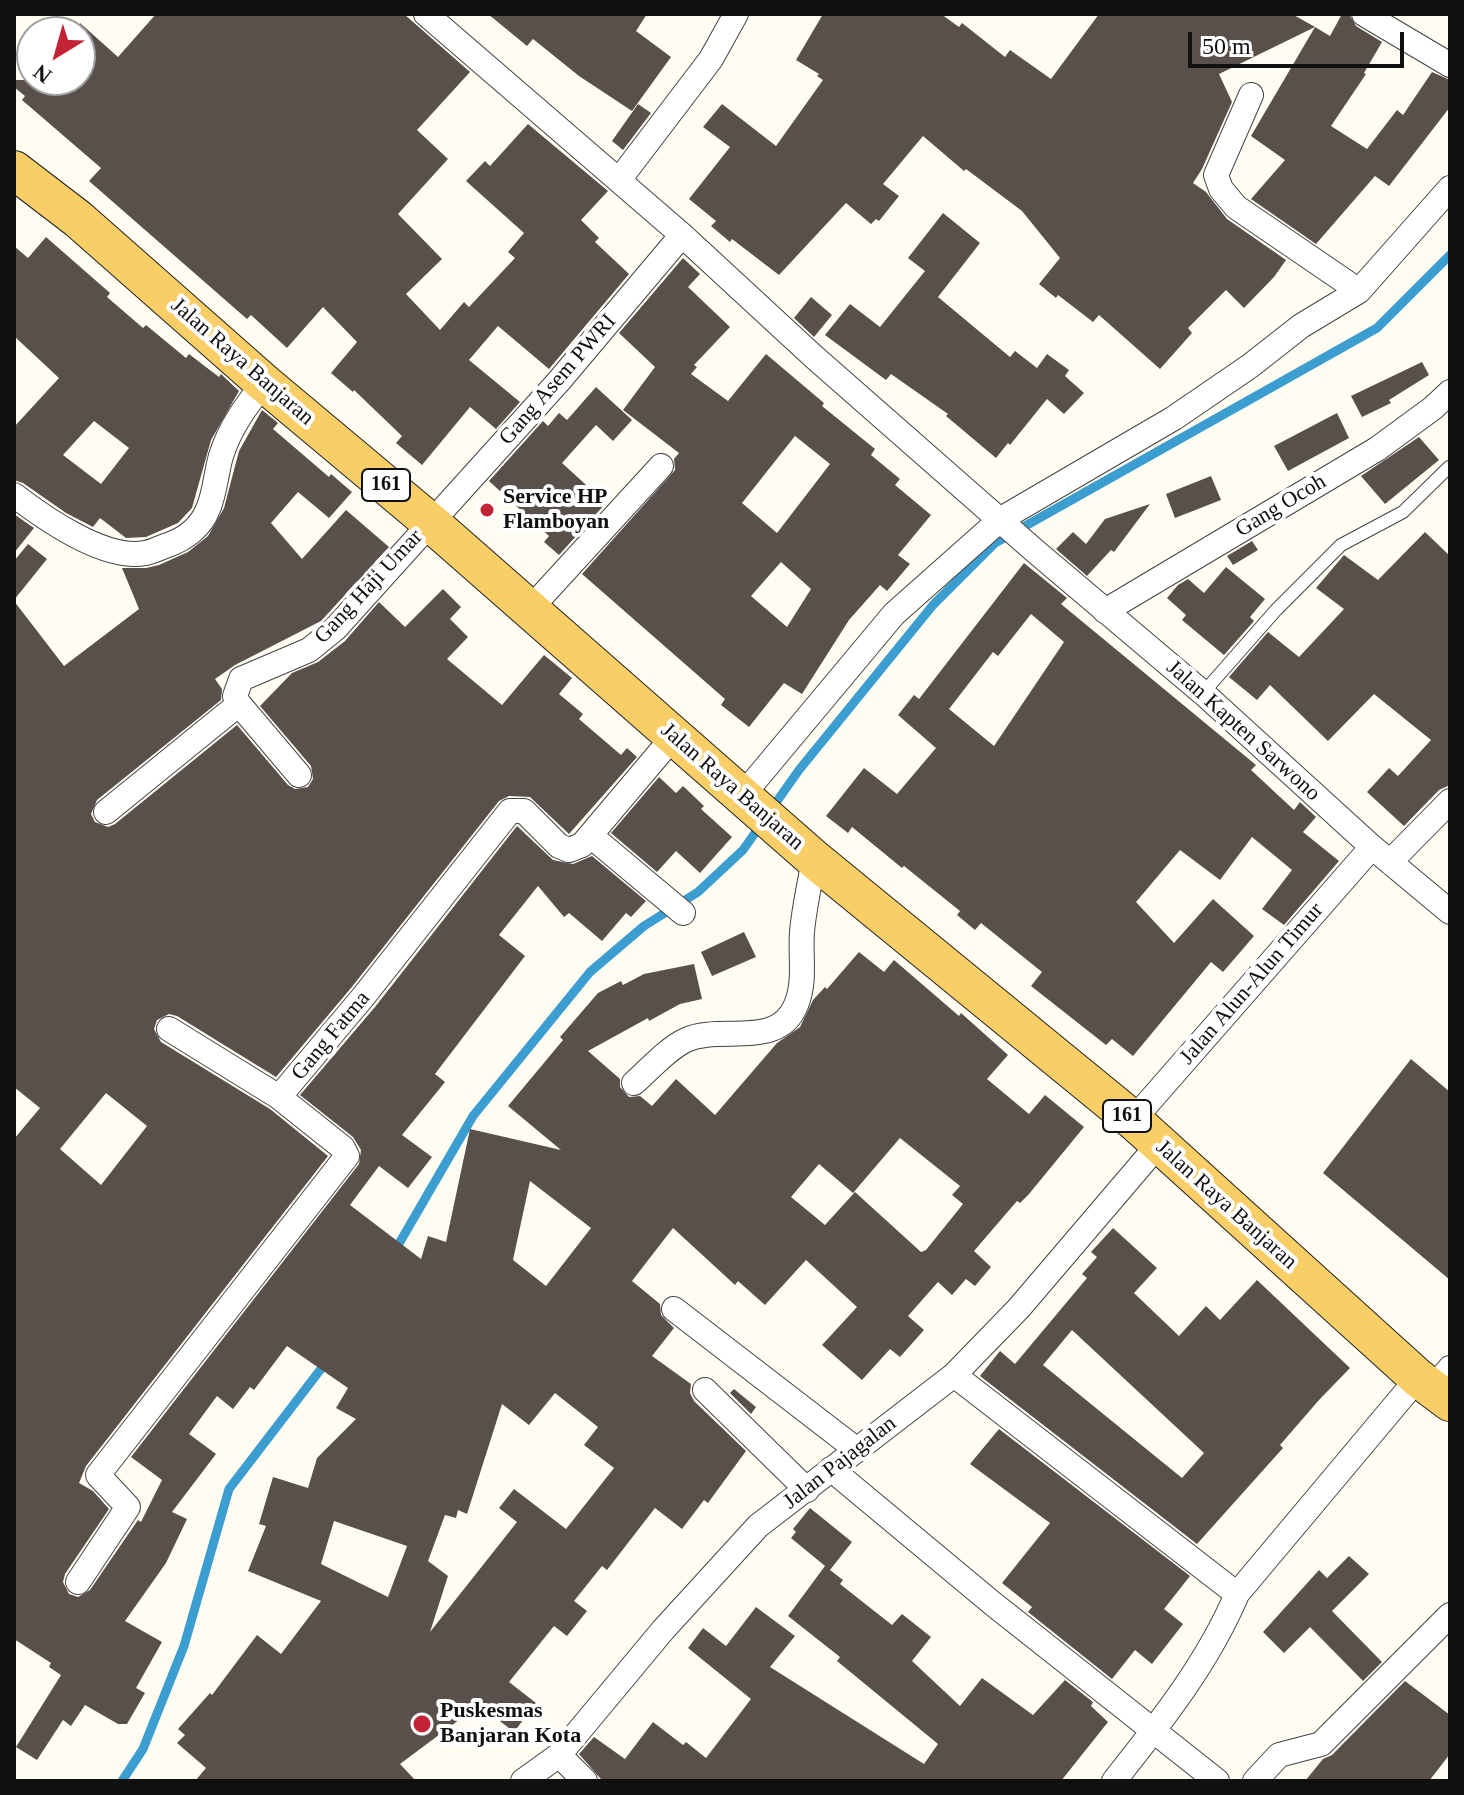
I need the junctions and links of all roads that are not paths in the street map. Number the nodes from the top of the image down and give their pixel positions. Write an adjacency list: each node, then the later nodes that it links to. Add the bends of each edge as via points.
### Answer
1 (426, 14): 7 (street, Jalan Kapten Sarwono)
2 (736, 14): 7 (street, via 711,59)
3 (1364, 14): 4 (street)
4 (1450, 65)
5 (1251, 95): 10 (street, via 1216,175 1221,189 1236,207)
6 (14, 170): 11 (main road, Jalan Raya Banjaran / 161, via 78,219)
7 (619, 180): 9 (street, Jalan Kapten Sarwono)
8 (1450, 188): 10 (street)
9 (682, 235): 16 (street, Gang Asem PWRI); 17 (street, Jalan Kapten Sarwono)
10 (1359, 291): 17 (street)
11 (264, 383): 15 (street, via 236,419 207,511 181,540 143,554 118,551 82,539); 16 (main road, Jalan Raya Banjaran / 161)
12 (1450, 392): 19 (street, Gang Ocoh, via 1377,449)
13 (661, 466): 18 (street)
14 (1449, 467): 20 (lane, via 1403,512 1341,545)
15 (14, 495)
16 (430, 522): 18 (main road, Jalan Raya Banjaran / 161); 21 (street, Gang Haji Umar, via 335,629 309,650 241,679 235,696)
17 (1008, 525): 19 (street, Jalan Kapten Sarwono); 24 (street, via 894,614)
18 (529, 610): 22 (main road, Jalan Raya Banjaran / 161)
19 (1105, 611): 20 (street, Jalan Kapten Sarwono)
20 (1203, 693): 29 (street, Jalan Kapten Sarwono)
21 (239, 704): 23 (street); 26 (street)
22 (674, 736): 24 (main road, Jalan Raya Banjaran / 161); 27 (street)
23 (299, 775)
24 (748, 801): 28 (main road, Jalan Raya Banjaran / 161)
25 (1450, 801): 29 (street)
26 (106, 812)
27 (591, 836): 31 (street); 34 (street, Gang Fatma, via 569,850 524,811 510,811)
28 (804, 850): 33 (street, via 803,975 792,1012 773,1029 705,1033 683,1041); 35 (main road, Jalan Raya Banjaran / 161)
29 (1381, 855): 30 (street, Jalan Kapten Sarwono); 35 (street, Jalan Alun-Alun Timur)
30 (1450, 912)
31 (683, 913)
32 (169, 1029): 34 (street)
33 (634, 1083)
34 (279, 1097): 43 (street, Gang Fatma, via 347,1156 98,1475 128,1507)
35 (1146, 1132): 37 (street, Jalan Pajagalan, via 1019,1308); 38 (main road, Jalan Raya Banjaran / 161)
36 (674, 1309): 40 (street)
37 (954, 1375): 40 (street, Jalan Pajagalan); 44 (street)
38 (1438, 1384): 44 (street)
39 (705, 1390): 42 (street)
40 (857, 1450): 41 (street, Jalan Pajagalan)
41 (831, 1469): 42 (street, Jalan Pajagalan); 46 (street)
42 (807, 1490): 47 (street, Jalan Pajagalan, via 758,1526)
43 (78, 1582)
44 (1237, 1594): 46 (street, via 1222,1630)
45 (1450, 1615): 52 (street, via 1321,1744 1279,1755)
46 (1155, 1729): 50 (street); 51 (street)
47 (559, 1755): 48 (street, Jalan Pajagalan); 49 (street)
48 (523, 1781)
49 (585, 1781)
50 (1114, 1781)
51 (1217, 1781)
52 (1255, 1781)

